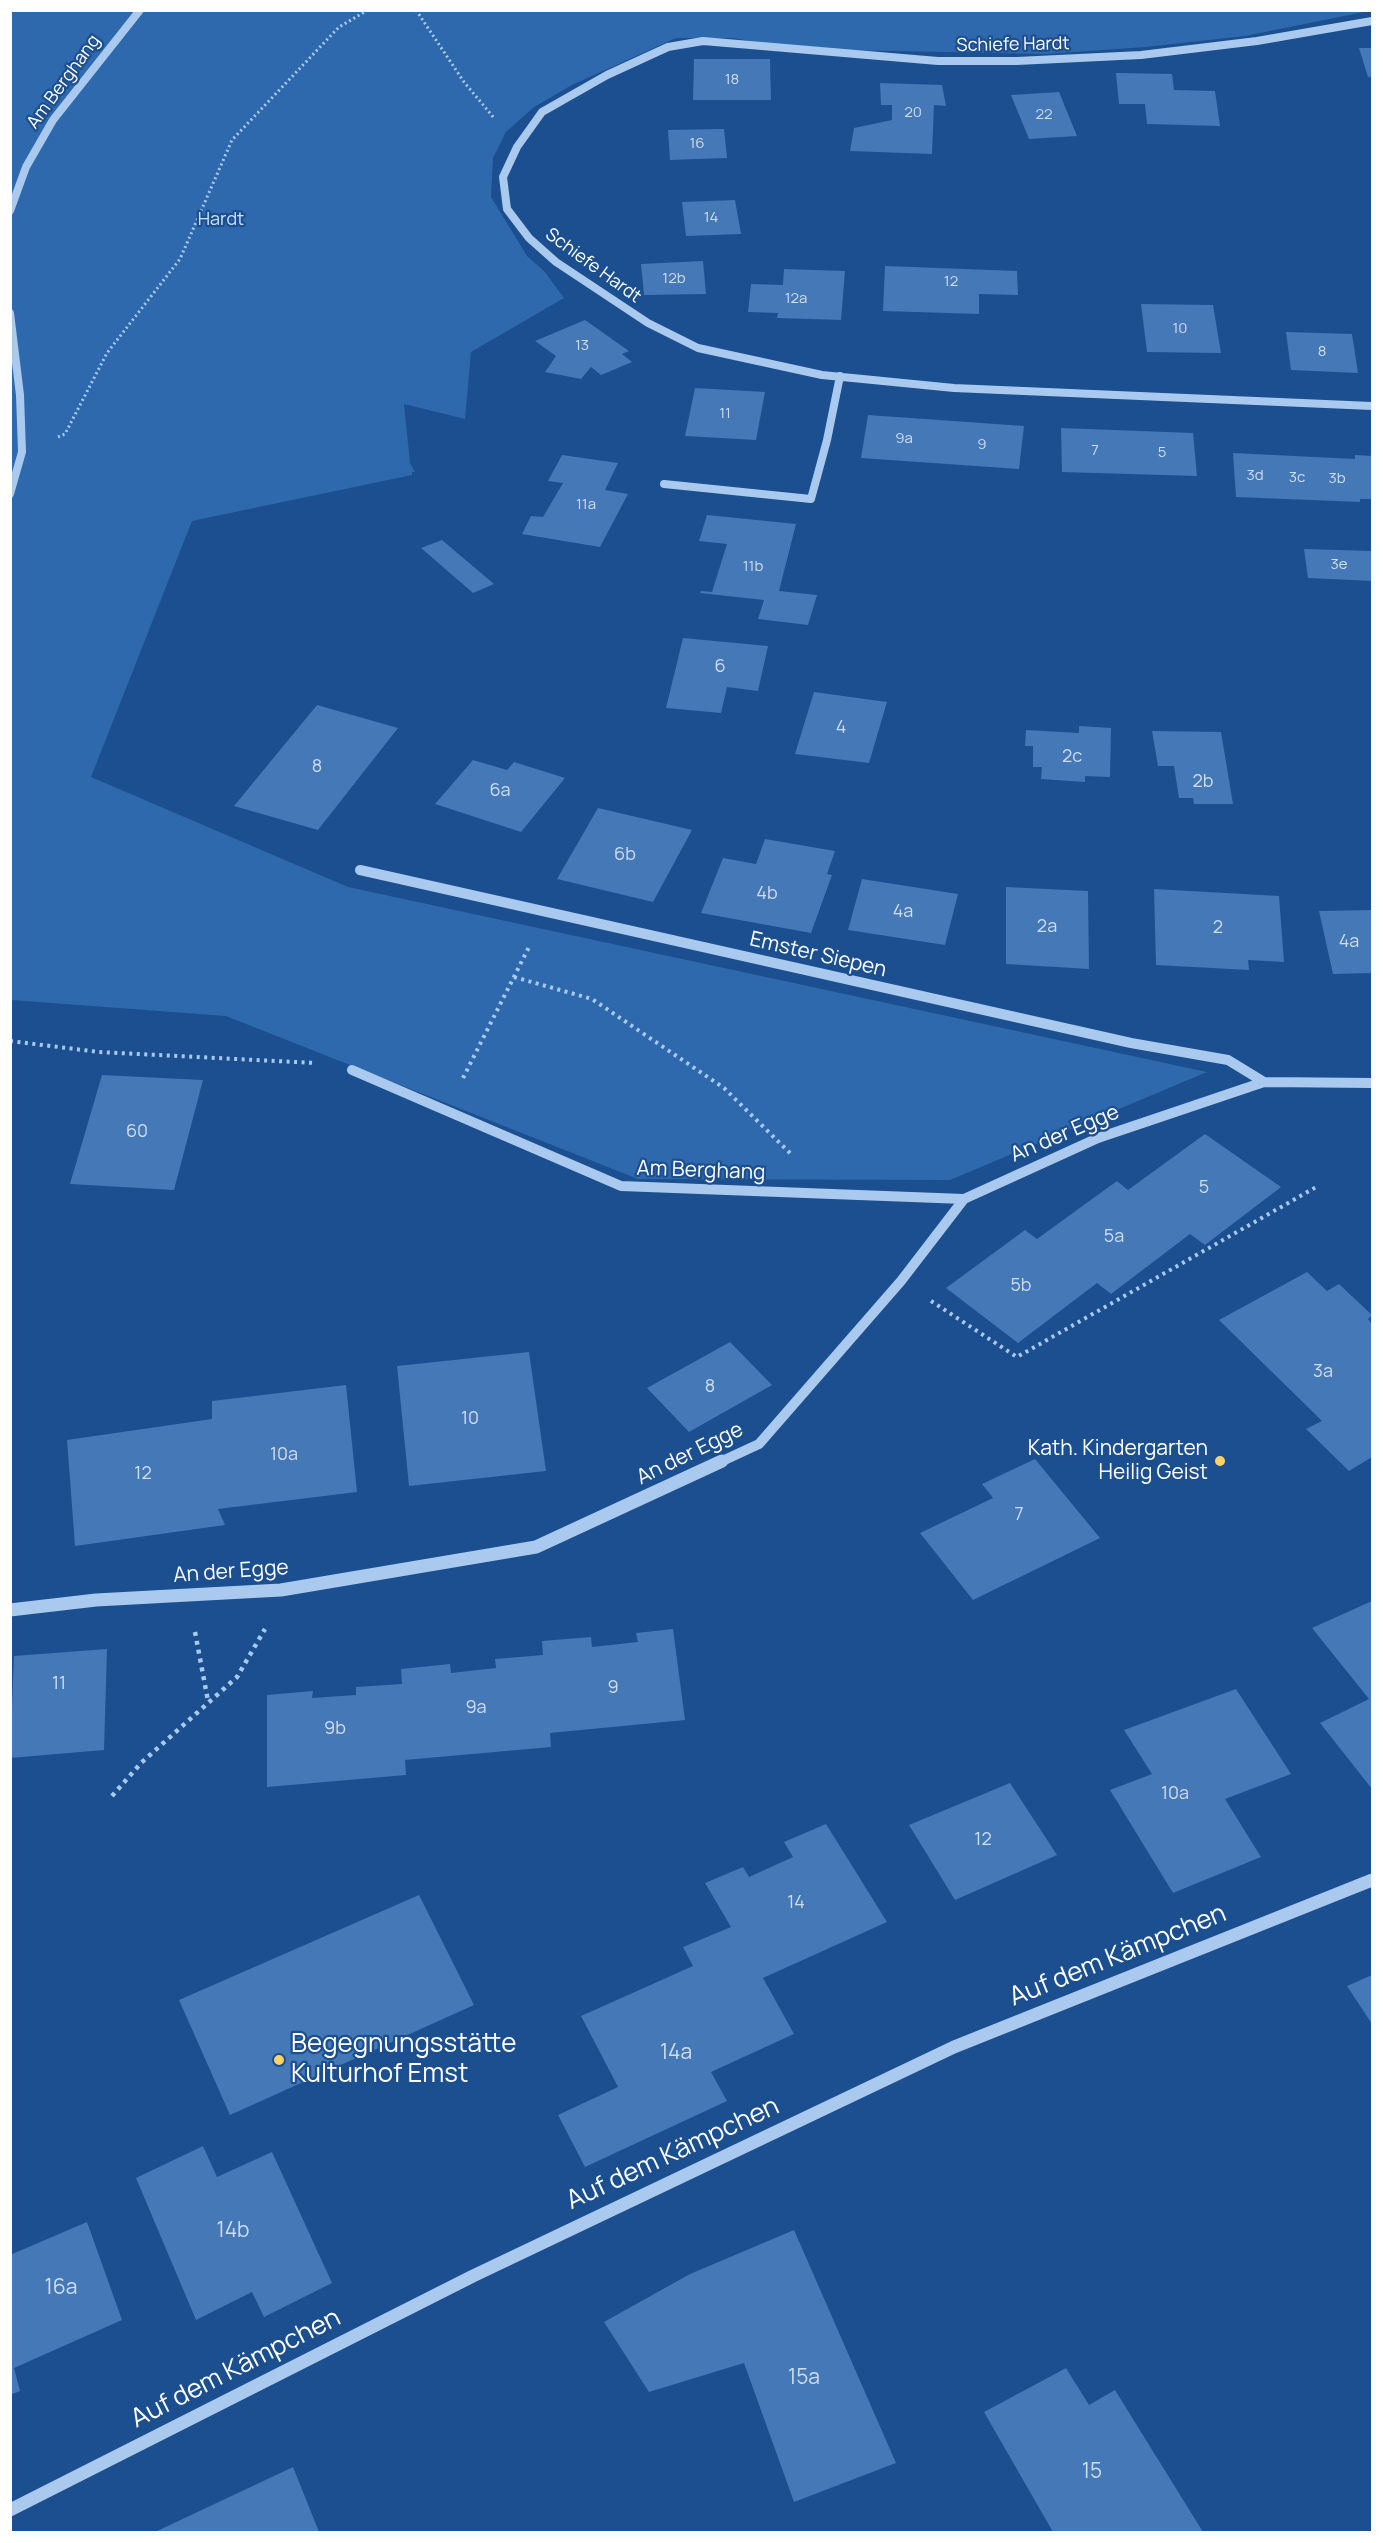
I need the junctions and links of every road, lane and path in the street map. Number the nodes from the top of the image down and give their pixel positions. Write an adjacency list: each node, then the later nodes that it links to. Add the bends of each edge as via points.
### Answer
1 (140, 10): 6 (street, Am Berghang, via 53,120 26,167)
2 (368, 10): 10 (path, via 339,27 232,140 180,259 107,353 65,434)
3 (416, 10): 5 (path, via 464,82)
4 (1372, 21): 5 (street, Schiefe Hardt, via 1257,41 1141,55 975,63 703,41 668,47 607,75 542,112)
5 (517, 147): 8 (street, Schiefe Hardt, via 502,177 507,209 529,238 605,297 698,348)
6 (10, 211)
7 (10, 314): 10 (street, via 21,396)
8 (840, 376): 9 (street, Schiefe Hardt, via 954,388); 11 (street, via 811,499)
9 (1372, 406)
10 (22, 452): 12 (street)
11 (664, 484)
12 (10, 494)
13 (360, 870): 14 (street, Emster Siepen)
14 (548, 912): 15 (path); 18 (street, Emster Siepen, via 1131,1043 1228,1060)
15 (514, 977): 20 (path); 22 (path, via 592,999 724,1088)
16 (10, 1041): 17 (path, via 99,1052 339,1064)
17 (352, 1070): 20 (street, Am Berghang)
18 (1264, 1082): 19 (street, An der Egge); 23 (street, An der Egge, via 1098,1138)
19 (1372, 1083)
20 (446, 1110): 22 (street, Am Berghang, via 621,1186)
21 (1318, 1185): 24 (path, via 1017,1357)
22 (831, 1193): 23 (street, Am Berghang)
23 (964, 1199): 24 (street, An der Egge)
24 (901, 1281): 25 (street, An der Egge, via 759,1444 536,1547)
25 (281, 1590): 26 (street, An der Egge); 28 (path, via 262,1636 237,1677)
26 (189, 1595): 27 (street, An der Egge); 28 (path)
27 (10, 1610)
28 (208, 1702): 29 (path, via 141,1763)
29 (112, 1796)
30 (1372, 1880): 31 (street, Auf dem Kämpchen, via 954,2047 472,2276)
31 (10, 2510)

